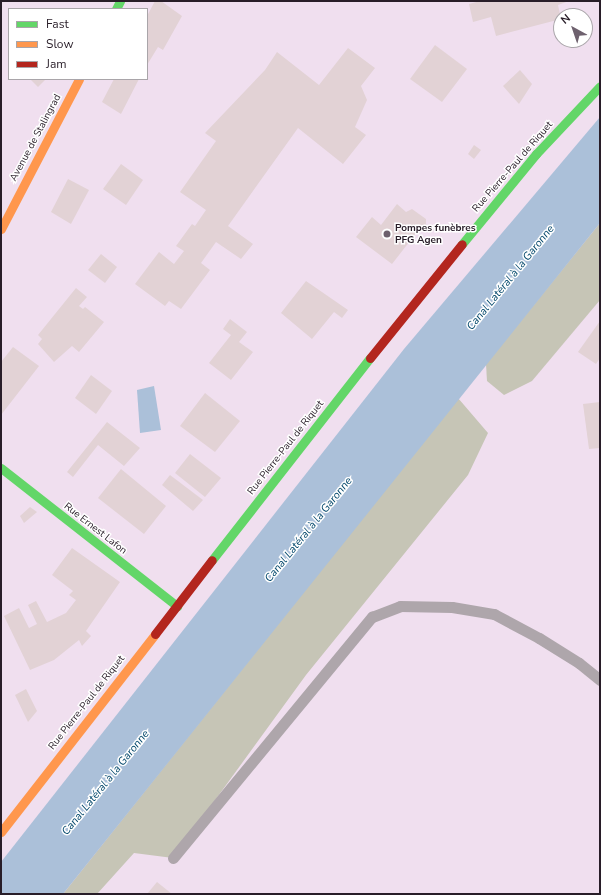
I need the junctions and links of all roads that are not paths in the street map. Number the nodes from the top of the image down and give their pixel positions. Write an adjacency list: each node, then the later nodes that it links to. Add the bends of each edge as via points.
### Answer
1 (78, 80): 3 (street, Avenue de Stalingrad)
2 (600, 86): 5 (street, Rue Pierre-Paul de Riquet, via 536,154 394,327)
3 (1, 229)
4 (1, 468): 5 (street, Rue Ernest Lafon)
5 (177, 606): 7 (street, Rue Pierre-Paul de Riquet)
6 (600, 680): 8 (lane, via 579,663 539,638 494,614 452,607 400,606 372,617)
7 (1, 832)
8 (173, 858)

